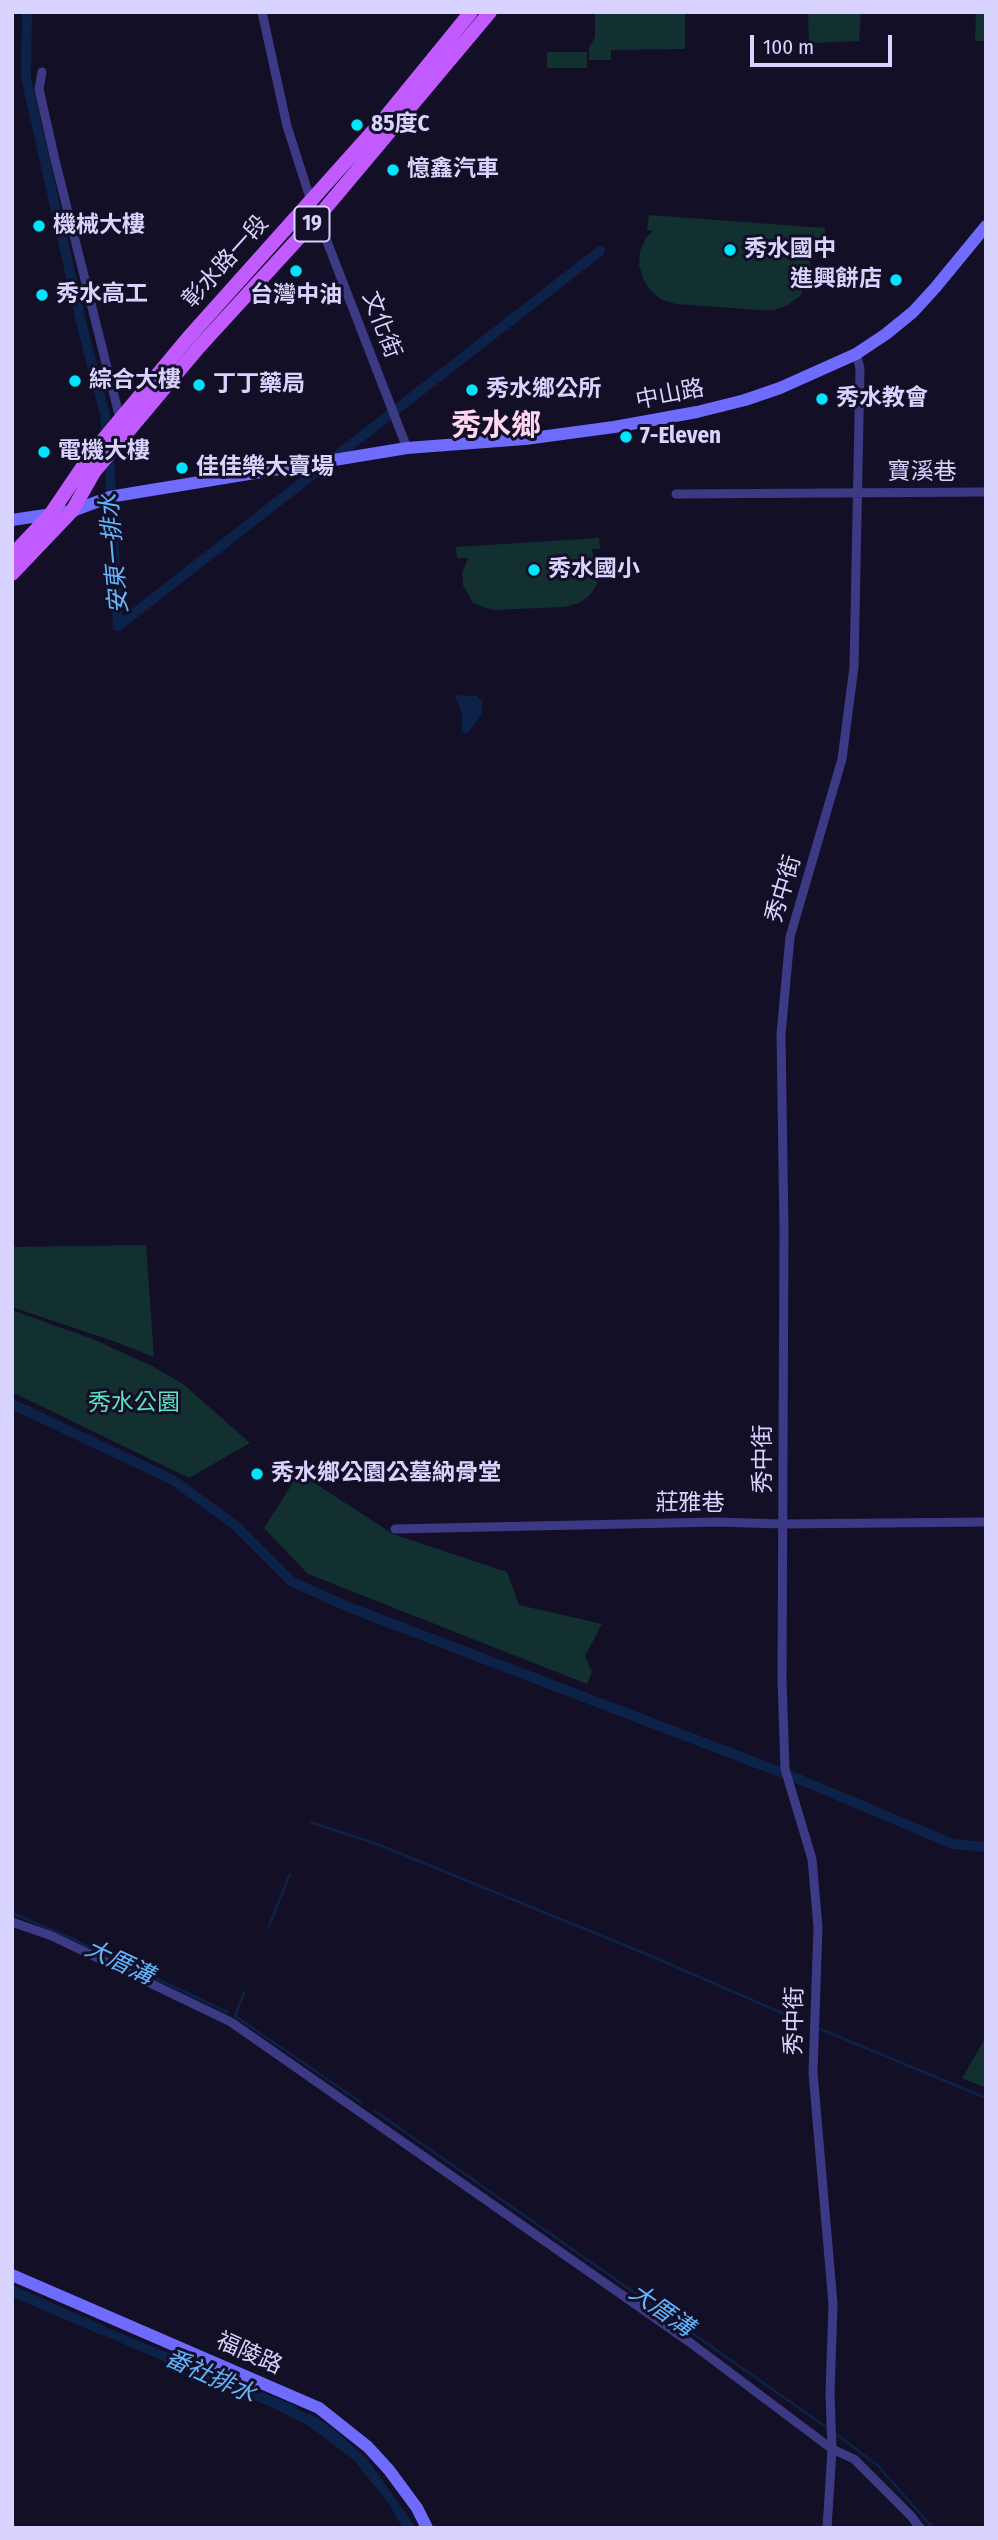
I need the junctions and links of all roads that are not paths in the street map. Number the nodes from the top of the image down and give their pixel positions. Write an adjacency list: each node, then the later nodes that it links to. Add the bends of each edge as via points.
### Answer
1 (262, 12): 5 (street, 文化街, via 288,126)
2 (471, 12): 5 (main road, 彰水路一段 / 19)
3 (490, 12): 6 (main road, 彰水路一段 / 19)
4 (42, 72): 9 (street, via 39,89 55,160)
5 (312, 200): 6 (street, 文化街); 9 (main road, 彰水路一段 / 19, via 188,338)
6 (318, 217): 9 (main road, 彰水路一段 / 19); 10 (street, 文化街)
7 (986, 226): 8 (street, 中山路, via 913,312)
8 (856, 354): 10 (street, 中山路, via 780,388 697,412 525,439); 11 (street, 秀中街, via 860,368)
9 (122, 426): 14 (main road, 彰水路一段 / 19); 15 (main road, 彰水路一段 / 19, via 92,453)
10 (407, 448): 14 (street, 中山路, via 110,497)
11 (859, 492): 12 (street, 寶溪巷); 13 (street, 寶溪巷); 20 (street, 秀中街, via 854,667 842,759 790,937 780,1034)
12 (986, 492)
13 (676, 494)
14 (72, 511): 15 (street, 中山路); 18 (main road, 19)
15 (50, 515): 16 (street, 中山路); 17 (main road, 19)
16 (12, 520)
17 (12, 555)
18 (12, 574)
19 (986, 1522): 20 (street, 莊雅巷)
20 (782, 1524): 21 (street, 莊雅巷); 24 (street, 秀中街, via 785,1769 812,1858 818,1927 813,2073 833,2304)
21 (395, 1530)
22 (12, 1922): 24 (street, via 52,1936 231,2022 688,2341)
23 (12, 2275): 25 (street, 福陵路, via 318,2408 368,2447 389,2470)
24 (832, 2449): 26 (street, 秀中街); 27 (street, via 853,2459)
25 (427, 2528)
26 (827, 2528)
27 (920, 2528)

